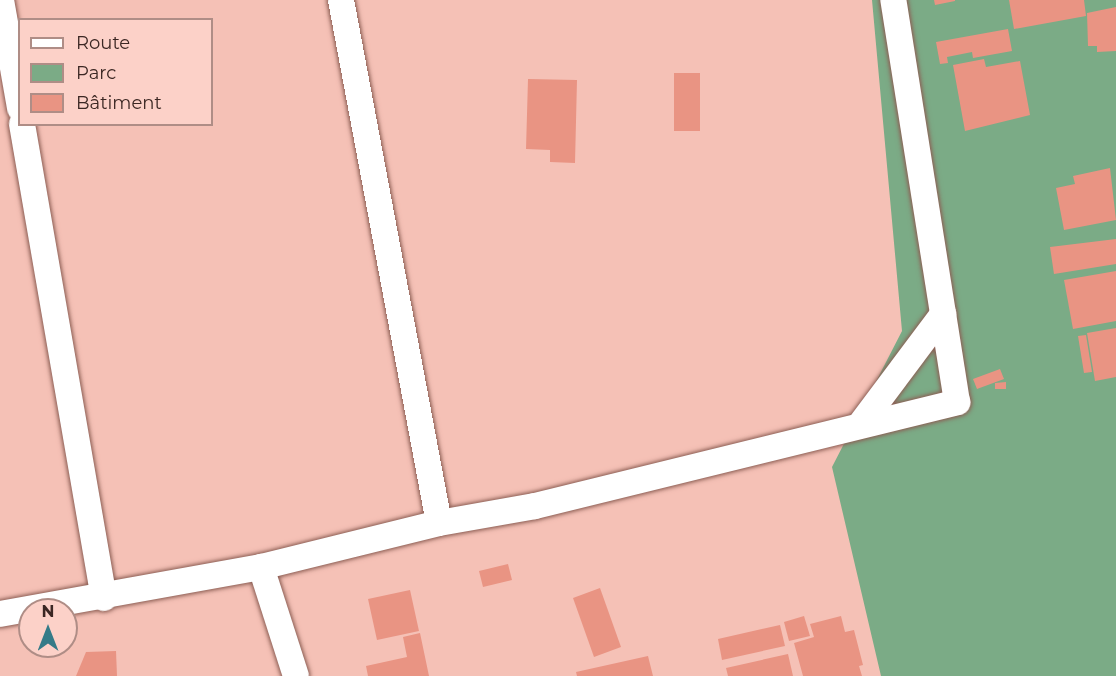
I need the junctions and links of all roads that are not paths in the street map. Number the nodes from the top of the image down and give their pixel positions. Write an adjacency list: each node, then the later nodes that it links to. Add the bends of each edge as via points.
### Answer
1 (1, 0): 4 (street)
2 (341, 0): 8 (street)
3 (892, 0): 6 (street)
4 (18, 97)
5 (22, 126): 10 (street)
6 (943, 314): 7 (street); 7 (street, via 957,402)
7 (860, 425): 8 (street, via 535,506)
8 (440, 523): 9 (street)
9 (261, 567): 10 (street); 12 (street)
10 (104, 598): 11 (street)
11 (0, 614)
12 (297, 676)

